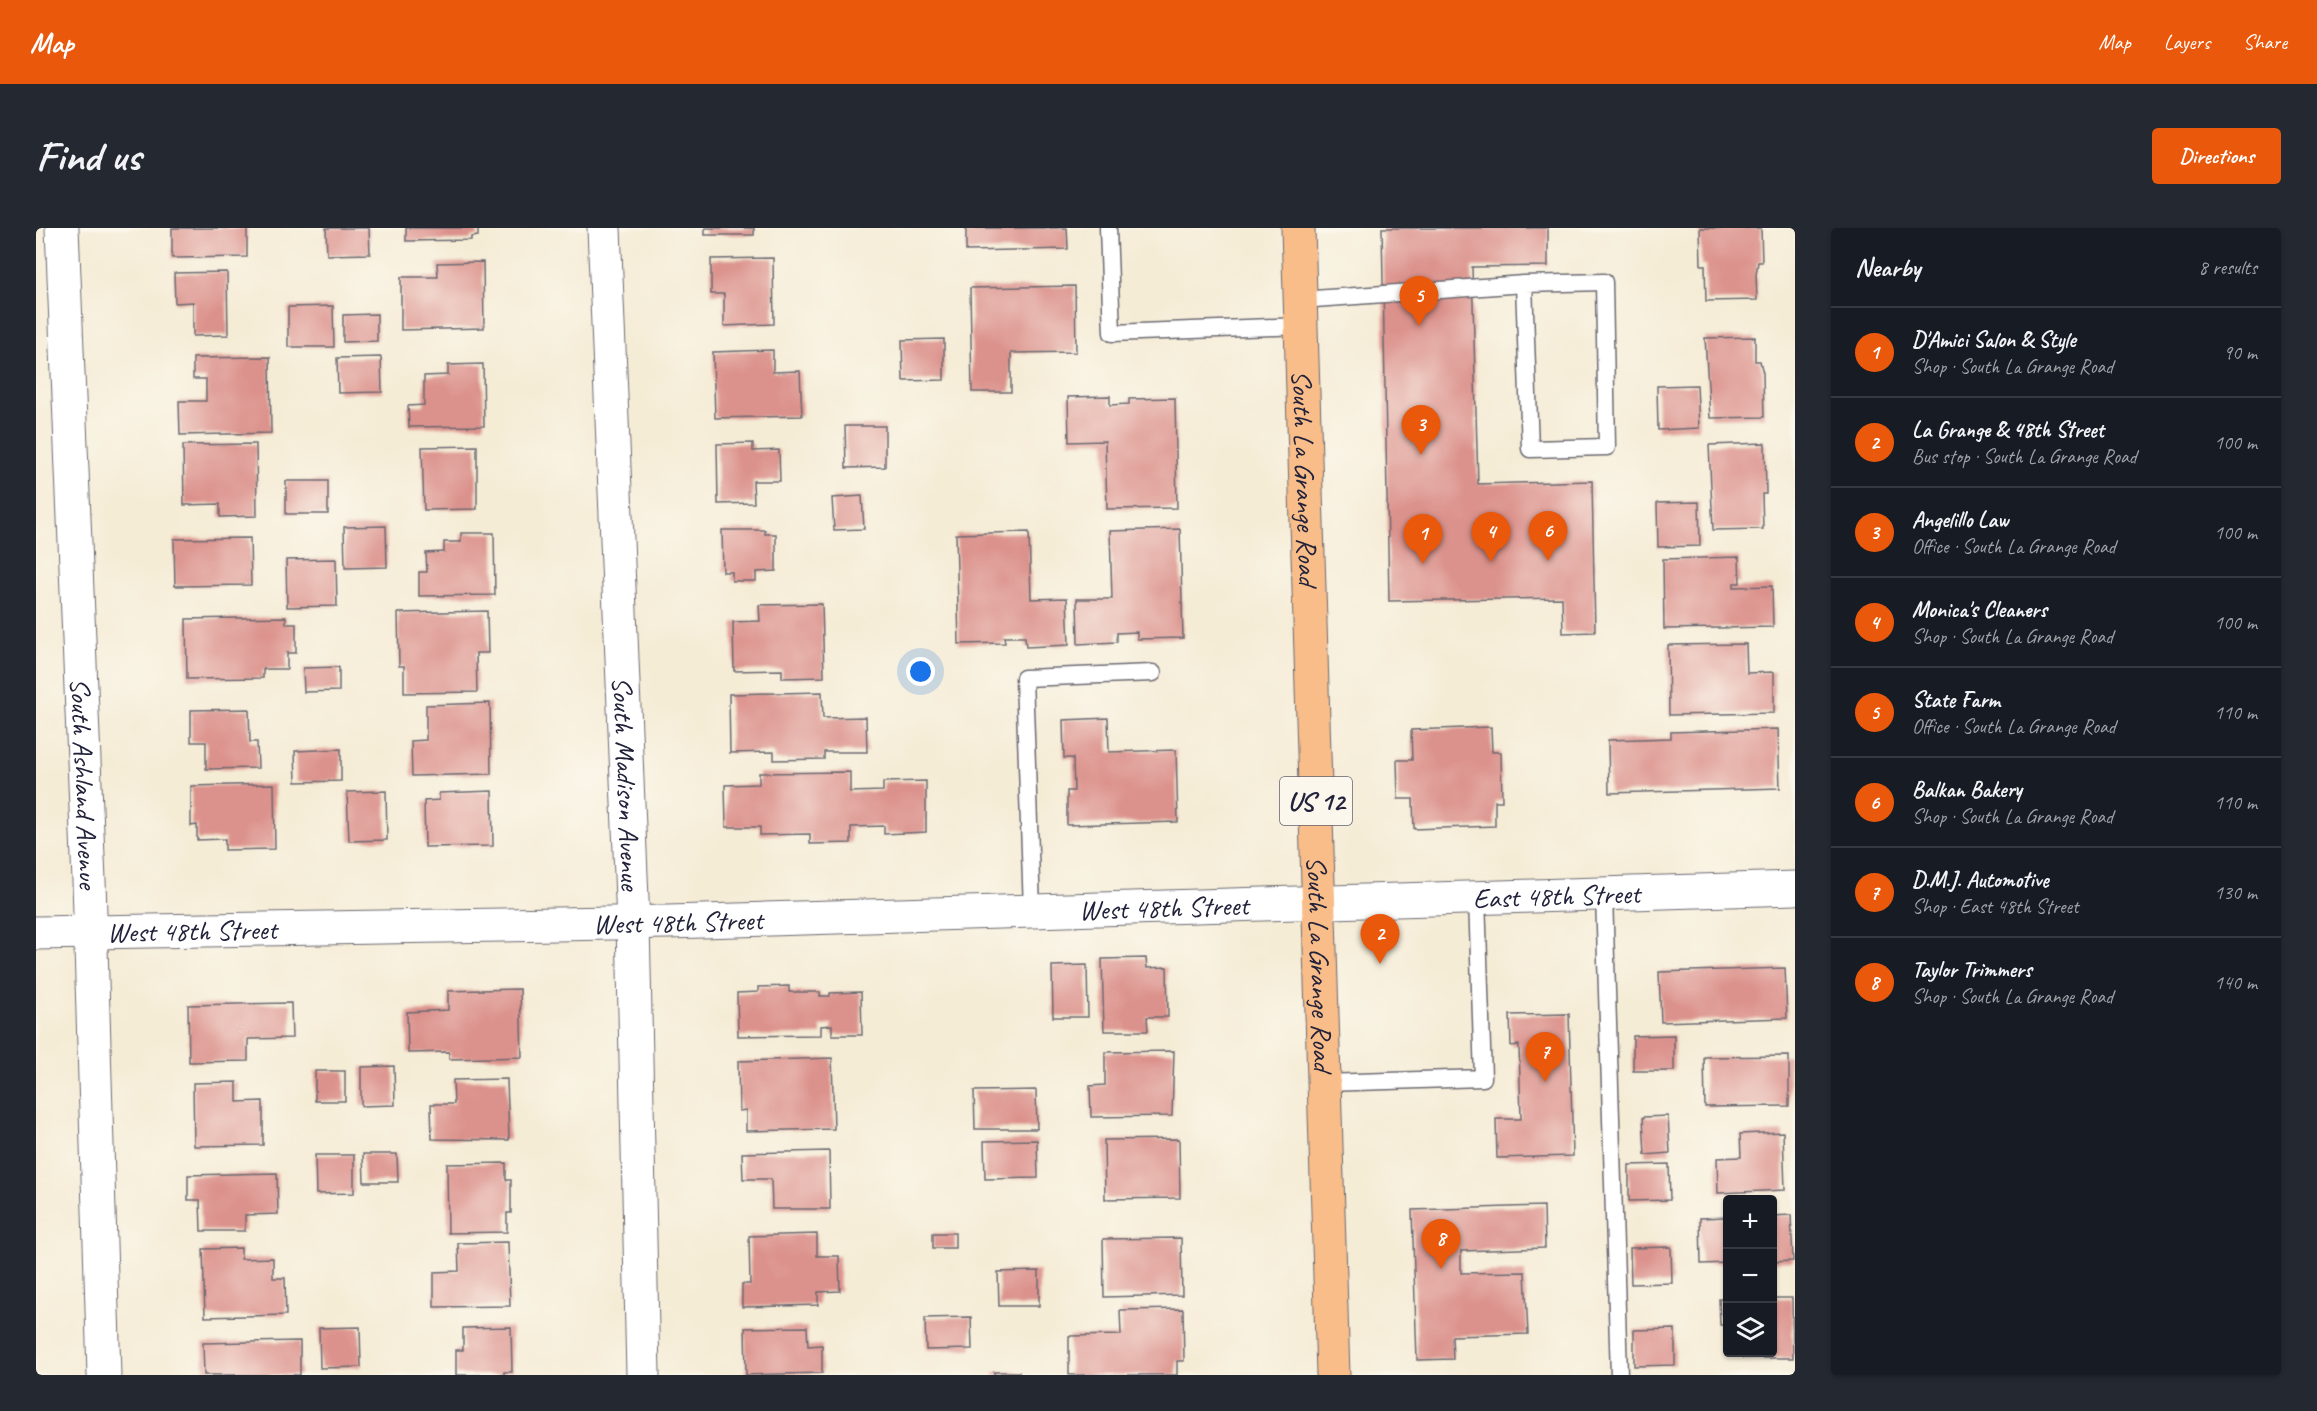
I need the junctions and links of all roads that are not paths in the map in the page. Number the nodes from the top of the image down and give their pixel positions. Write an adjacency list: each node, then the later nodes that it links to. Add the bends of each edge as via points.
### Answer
1 (62, 228): 14 (street, South Ashland Avenue)
2 (604, 228): 13 (street, South Madison Avenue)
3 (1108, 228): 6 (lane, via 1112,333)
4 (1298, 228): 6 (main road, South La Grange Road / US 12)
5 (1524, 284): 5 (lane, via 1530,449 1607,447 1604,282); 6 (lane)
6 (1300, 313): 11 (main road, South La Grange Road / US 12)
7 (1154, 673): 12 (lane, via 1024,678)
8 (1795, 888): 9 (street, East 48th Street)
9 (1604, 895): 10 (street, East 48th Street); 20 (lane)
10 (1477, 898): 11 (street, East 48th Street); 16 (lane, via 1483,1078)
11 (1319, 901): 12 (street, West 48th Street); 16 (main road, South La Grange Road / US 12)
12 (1032, 910): 13 (street, West 48th Street)
13 (633, 923): 14 (street, West 48th Street); 18 (street, South Madison Avenue)
14 (91, 932): 15 (street, West 48th Street); 17 (street, South Ashland Avenue)
15 (36, 933)
16 (1324, 1083): 19 (main road, South La Grange Road / US 12)
17 (104, 1375)
18 (643, 1375)
19 (1333, 1375)
20 (1618, 1375)

